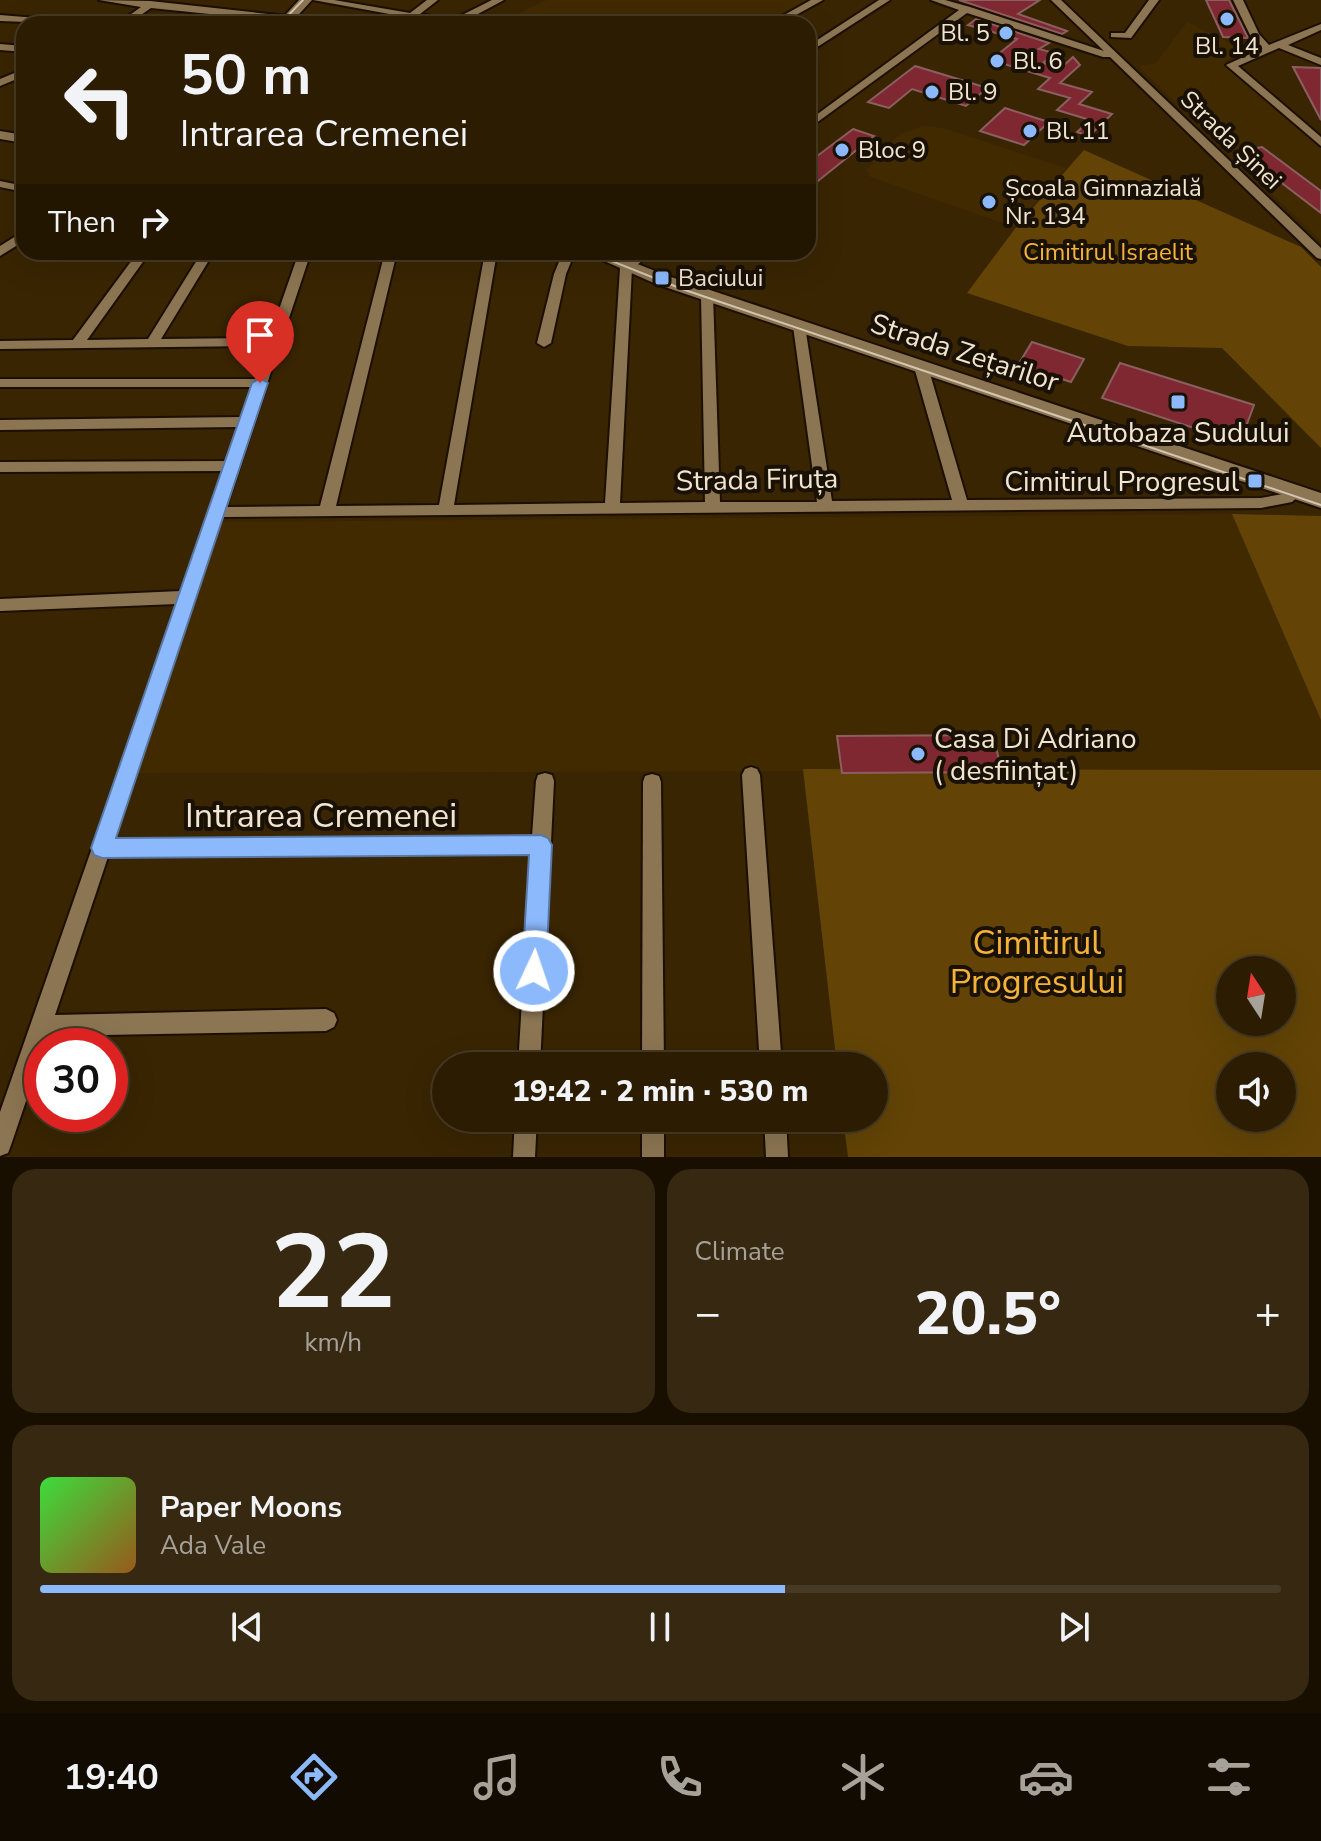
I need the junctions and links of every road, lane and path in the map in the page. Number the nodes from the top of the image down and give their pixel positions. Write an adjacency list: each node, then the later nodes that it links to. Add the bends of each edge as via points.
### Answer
1 (104, 0): 12 (street)
2 (306, 0): 17 (main road)
3 (318, 0): 14 (street)
4 (433, 0): 19 (street)
5 (499, 0): 20 (street)
6 (818, 0): 21 (street)
7 (885, 0): 25 (street)
8 (936, 0): 13 (street)
9 (1056, 0): 27 (street, Strada Șinei)
10 (1154, 0): 23 (street, via 1128,36)
11 (1238, 0): 26 (street)
12 (150, 4): 15 (street); 16 (street)
13 (967, 9): 27 (street); 30 (street)
14 (390, 12): 18 (street); 19 (street)
15 (133, 16)
16 (245, 16)
17 (290, 16)
18 (382, 16)
19 (412, 16)
20 (470, 16)
21 (788, 16)
22 (1321, 27): 24 (street)
23 (1114, 35)
24 (1278, 44): 26 (street); 28 (street)
25 (816, 45)
26 (1266, 48): 32 (street, via 1231,65)
27 (1112, 56): 33 (street, Strada Șinei)
28 (1321, 62)
29 (816, 115): 30 (street)
30 (820, 116): 31 (street)
31 (816, 119)
32 (1321, 143)
33 (1321, 255)
34 (138, 260): 48 (street)
35 (203, 260): 46 (street)
36 (302, 260): 45 (street)
37 (389, 260): 64 (street)
38 (490, 260): 63 (street)
39 (566, 260): 47 (street)
40 (610, 260): 42 (main road, Strada Zețarilor)
41 (636, 260): 42 (street)
42 (626, 267): 43 (main road, Strada Zețarilor); 61 (street)
43 (707, 295): 44 (main road, Strada Zețarilor); 62 (street)
44 (799, 326): 50 (main road, Strada Zețarilor); 60 (street)
45 (273, 342): 46 (street); 52 (street)
46 (152, 343): 48 (street)
47 (544, 343)
48 (77, 344): 49 (street)
49 (0, 345)
50 (921, 367): 57 (main road, Strada Zețarilor); 59 (street)
51 (0, 383): 52 (street)
52 (260, 383): 53 (street)
53 (246, 422): 54 (street); 55 (street)
54 (0, 425)
55 (232, 466): 56 (street); 65 (street)
56 (0, 467)
57 (1296, 492): 58 (main road, Strada Zețarilor); 59 (street, Strada Firuța, via 1261,503)
58 (1321, 501)
59 (961, 504): 60 (street, Strada Firuța)
60 (825, 505): 62 (street, Strada Firuța)
61 (612, 506): 62 (street, Strada Firuța); 63 (street, Strada Firuța)
62 (713, 506)
63 (446, 508): 64 (street, Strada Firuța)
64 (327, 510): 65 (street, Strada Firuța)
65 (216, 512): 66 (street)
66 (186, 597): 67 (street); 72 (street)
67 (0, 605)
68 (751, 775): 77 (street)
69 (545, 781): 71 (street)
70 (652, 782): 76 (street)
71 (541, 845): 72 (street, Intrarea Cremenei); 75 (street)
72 (102, 848): 74 (street)
73 (326, 1020): 74 (street)
74 (41, 1026): 81 (street)
75 (530, 1052)
76 (653, 1052)
77 (770, 1052)
78 (525, 1132): 82 (street)
79 (653, 1132): 83 (street)
80 (776, 1132): 84 (street)
81 (0, 1145)
82 (524, 1157)
83 (653, 1157)
84 (777, 1157)

